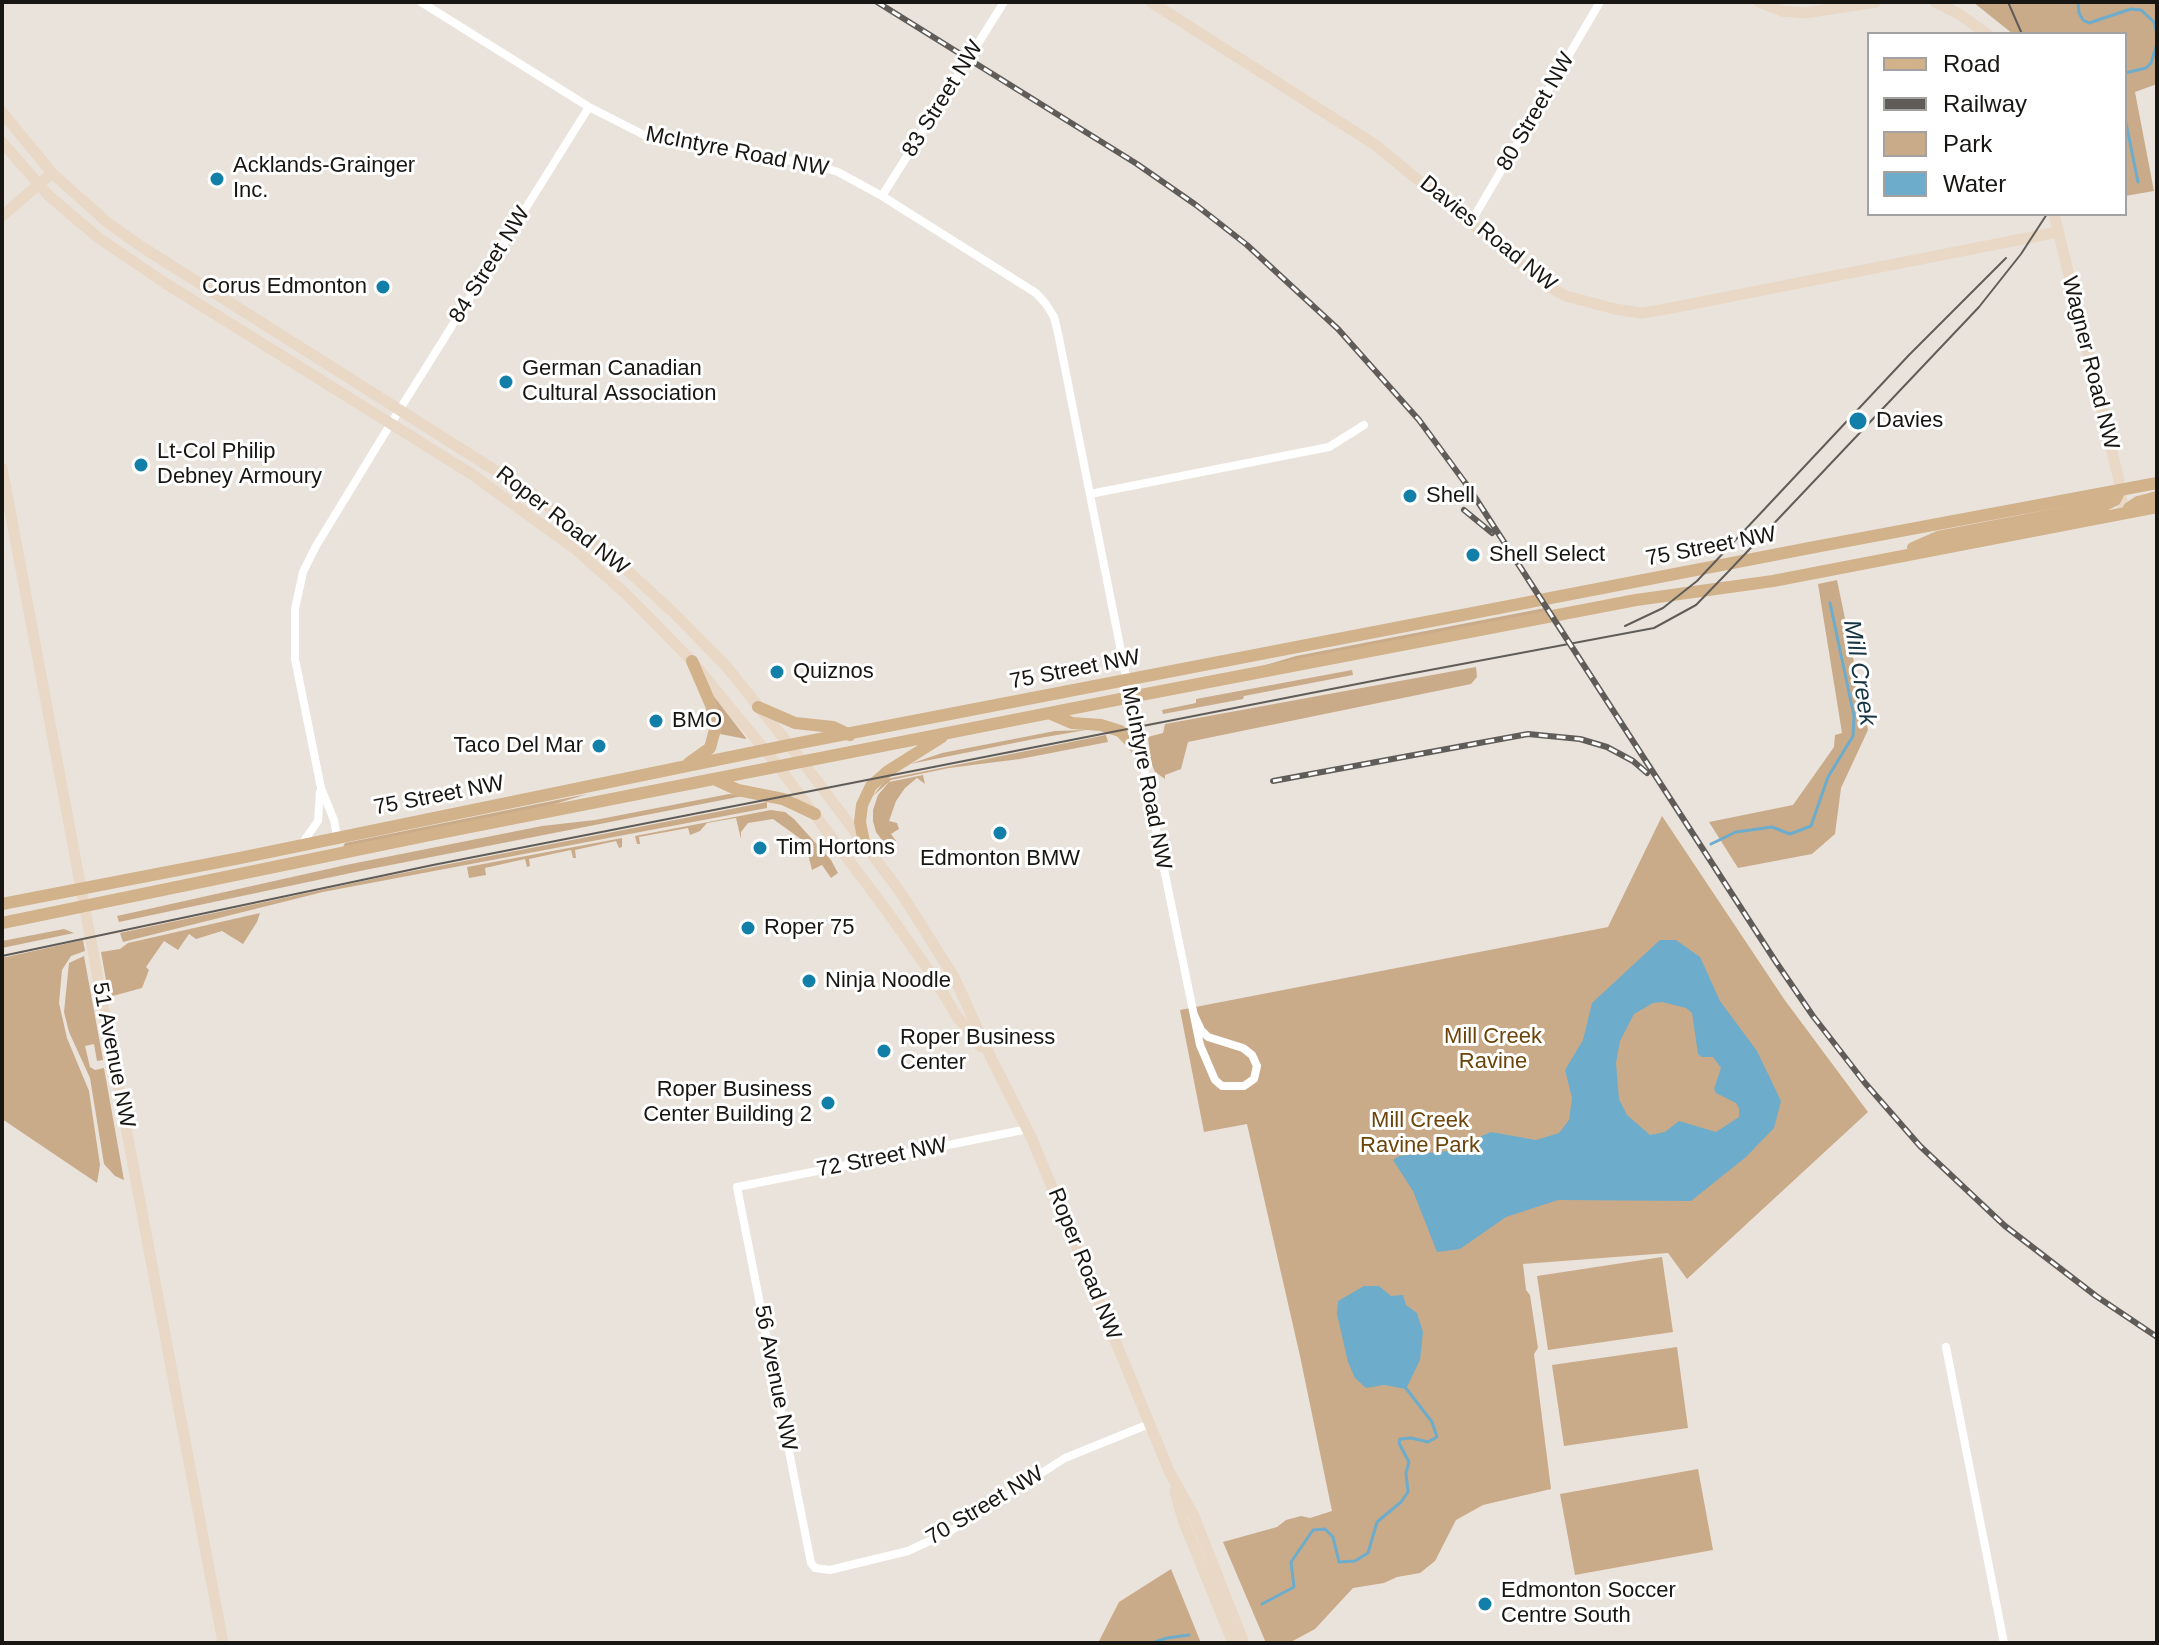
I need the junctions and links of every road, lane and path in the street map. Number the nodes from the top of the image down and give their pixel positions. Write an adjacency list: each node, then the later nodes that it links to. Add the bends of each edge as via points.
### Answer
1 (421, 2): 9 (street, McIntyre Road NW)
2 (1004, 2): 14 (street, 83 Street NW)
3 (1151, 2): 17 (main road, Davies Road NW, via 1357,132)
4 (1600, 2): 17 (street, 80 Street NW)
5 (1759, 2): 6 (main road, via 1805,13)
6 (1876, 2)
7 (1935, 2): 8 (main road)
8 (1984, 32)
9 (589, 107): 14 (street, McIntyre Road NW, via 650,138 812,164); 19 (street, 84 Street NW)
10 (2, 112): 12 (main road, Roper Road NW)
11 (2, 142): 13 (main road, Roper Road NW)
12 (52, 173): 13 (main road); 19 (main road, Roper Road NW, via 133,241)
13 (38, 185): 15 (main road); 20 (main road, Roper Road NW, via 133,262)
14 (882, 196): 25 (street, McIntyre Road NW, via 1046,304 1057,325)
15 (2, 216)
16 (2054, 216): 18 (main road, Wagner Road NW)
17 (1471, 222): 18 (main road, Davies Road NW, via 1557,292 1641,313)
18 (2058, 232): 24 (main road, Wagner Road NW)
19 (400, 409): 20 (street, 84 Street NW); 33 (main road, Roper Road NW, via 518,484 590,539 713,651)
20 (392, 423): 30 (main road, Roper Road NW, via 574,548); 44 (street, 84 Street NW, via 316,546 299,585 295,659)
21 (1364, 425): 25 (street, via 1329,447)
22 (2, 468): 50 (main road, 51 Avenue NW)
23 (2157, 483): 24 (main road, 75 Street NW)
24 (2120, 490): 28 (main road, Wagner Road NW); 29 (main road, via 2105,505 1938,537); 31 (main road, 75 Street NW)
25 (1090, 494): 31 (street, McIntyre Road NW)
26 (2157, 497): 28 (main road)
27 (2157, 507): 28 (main road, 75 Street NW)
28 (2124, 513): 29 (main road, 75 Street NW)
29 (1890, 558): 32 (main road, 75 Street NW, via 1636,600)
30 (692, 661): 38 (main road, Roper Road NW); 42 (main road, via 714,713 716,735 706,753)
31 (1127, 681): 32 (street, McIntyre Road NW); 36 (main road, 75 Street NW)
32 (1130, 697): 34 (main road, 75 Street NW); 39 (street, McIntyre Road NW)
33 (758, 707): 36 (main road, via 795,723 833,727); 37 (main road, Roper Road NW)
34 (1051, 714): 35 (main road, 75 Street NW); 39 (main road, via 1120,731)
35 (946, 734): 40 (main road, 75 Street NW); 47 (main road, via 871,786 862,805)
36 (850, 735): 37 (main road, 75 Street NW)
37 (789, 745): 38 (main road, 75 Street NW); 40 (main road, Roper Road NW)
38 (766, 750): 41 (main road, Roper Road NW); 42 (main road, 75 Street NW)
39 (1142, 758): 54 (street, McIntyre Road NW)
40 (802, 761): 41 (main road, 75 Street NW); 47 (main road, Roper Road NW)
41 (778, 766): 43 (main road, 75 Street NW); 45 (main road, Roper Road NW)
42 (679, 769): 46 (main road, 75 Street NW)
43 (714, 779): 45 (main road); 49 (main road, 75 Street NW)
44 (321, 788): 46 (street); 48 (street, via 318,821)
45 (815, 814): 55 (main road, Roper Road NW)
46 (337, 837): 48 (main road, 75 Street NW); 49 (main road)
47 (864, 842): 55 (main road, Roper Road NW, via 941,954)
48 (301, 845): 50 (main road, 75 Street NW)
49 (329, 855): 52 (main road, 75 Street NW)
50 (82, 890): 51 (main road, 75 Street NW); 52 (main road, 51 Avenue NW)
51 (2, 904)
52 (85, 907): 53 (main road, 75 Street NW); 62 (main road, 51 Avenue NW)
53 (2, 923)
54 (1194, 1015): 54 (street, McIntyre Road NW, via 1208,1037 1252,1055 1257,1066 1254,1079 1235,1088 1215,1080)
55 (992, 1060): 56 (main road, Roper Road NW)
56 (1028, 1129): 57 (street, 72 Street NW); 59 (main road, Roper Road NW)
57 (737, 1187): 61 (street, 56 Avenue NW)
58 (1946, 1347): 65 (street)
59 (1149, 1424): 60 (main road, Roper Road NW); 61 (street, 70 Street NW, via 1065,1458 949,1532 908,1551 830,1570)
60 (1169, 1471): 63 (main road, Roper Road NW); 64 (main road, Roper Road NW, via 1194,1516)
61 (815, 1568)
62 (223, 1643)
63 (1233, 1643)
64 (1244, 1643)
65 (2004, 1643)

